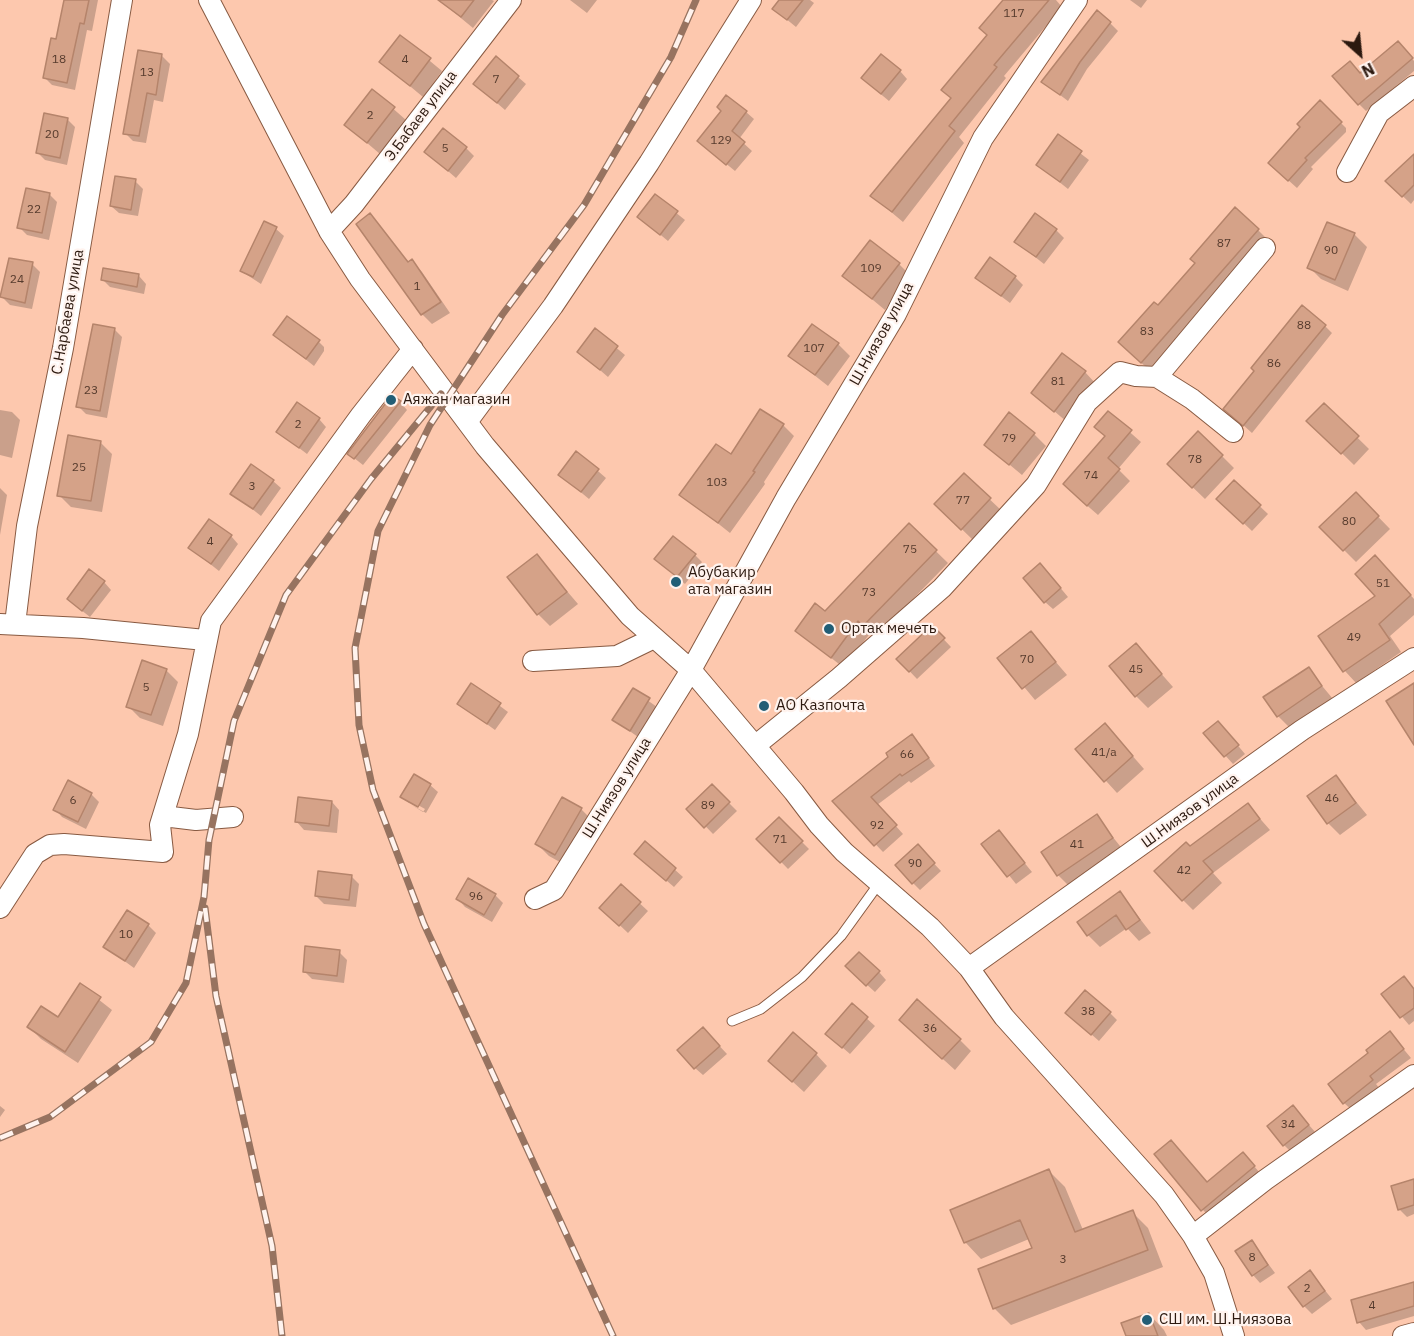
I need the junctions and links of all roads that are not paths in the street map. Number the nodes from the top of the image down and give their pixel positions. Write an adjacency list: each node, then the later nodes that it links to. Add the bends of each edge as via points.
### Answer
1 (122, 0): 14 (street, С.Нарбаева улица, via 63,348)
2 (209, 0): 8 (street)
3 (511, 0): 8 (street, Э.Бабаев улица)
4 (751, 0): 12 (street, via 553,306)
5 (1077, 0): 19 (street, Ш.Ниязов улица, via 983,138 896,314 786,498)
6 (1414, 86): 7 (street, via 1379,113)
7 (1347, 172)
8 (329, 231): 10 (street)
9 (1265, 248): 11 (street)
10 (412, 349): 12 (street); 16 (street, via 224,602 211,621)
11 (1157, 377): 13 (street); 20 (street, via 1120,372 1112,379 1088,402 1036,485 942,588)
12 (467, 422): 15 (street, via 630,616)
13 (1233, 432)
14 (7, 624): 16 (street, С.Нарбаева улица)
15 (654, 638): 18 (street, via 617,657); 19 (street)
16 (205, 640): 21 (street, via 188,734)
17 (1414, 658): 26 (street, Ш.Ниязов улица, via 1302,730)
18 (533, 661)
19 (692, 670): 20 (street); 24 (street, Ш.Ниязов улица, via 554,890)
20 (756, 746): 23 (street, via 819,825)
21 (163, 816): 22 (street, via 196,820); 25 (street, via 163,852 50,845 35,854)
22 (233, 817)
23 (880, 882): 26 (street); 27 (lane, via 841,936 802,977 761,1009)
24 (535, 899)
25 (0, 909)
26 (969, 968): 29 (street, via 1004,1017 1164,1195)
27 (732, 1021)
28 (1414, 1075): 29 (street)
29 (1193, 1236): 31 (street, via 1214,1273)
30 (1414, 1333): 32 (street)
31 (1234, 1336)
32 (1403, 1336)

